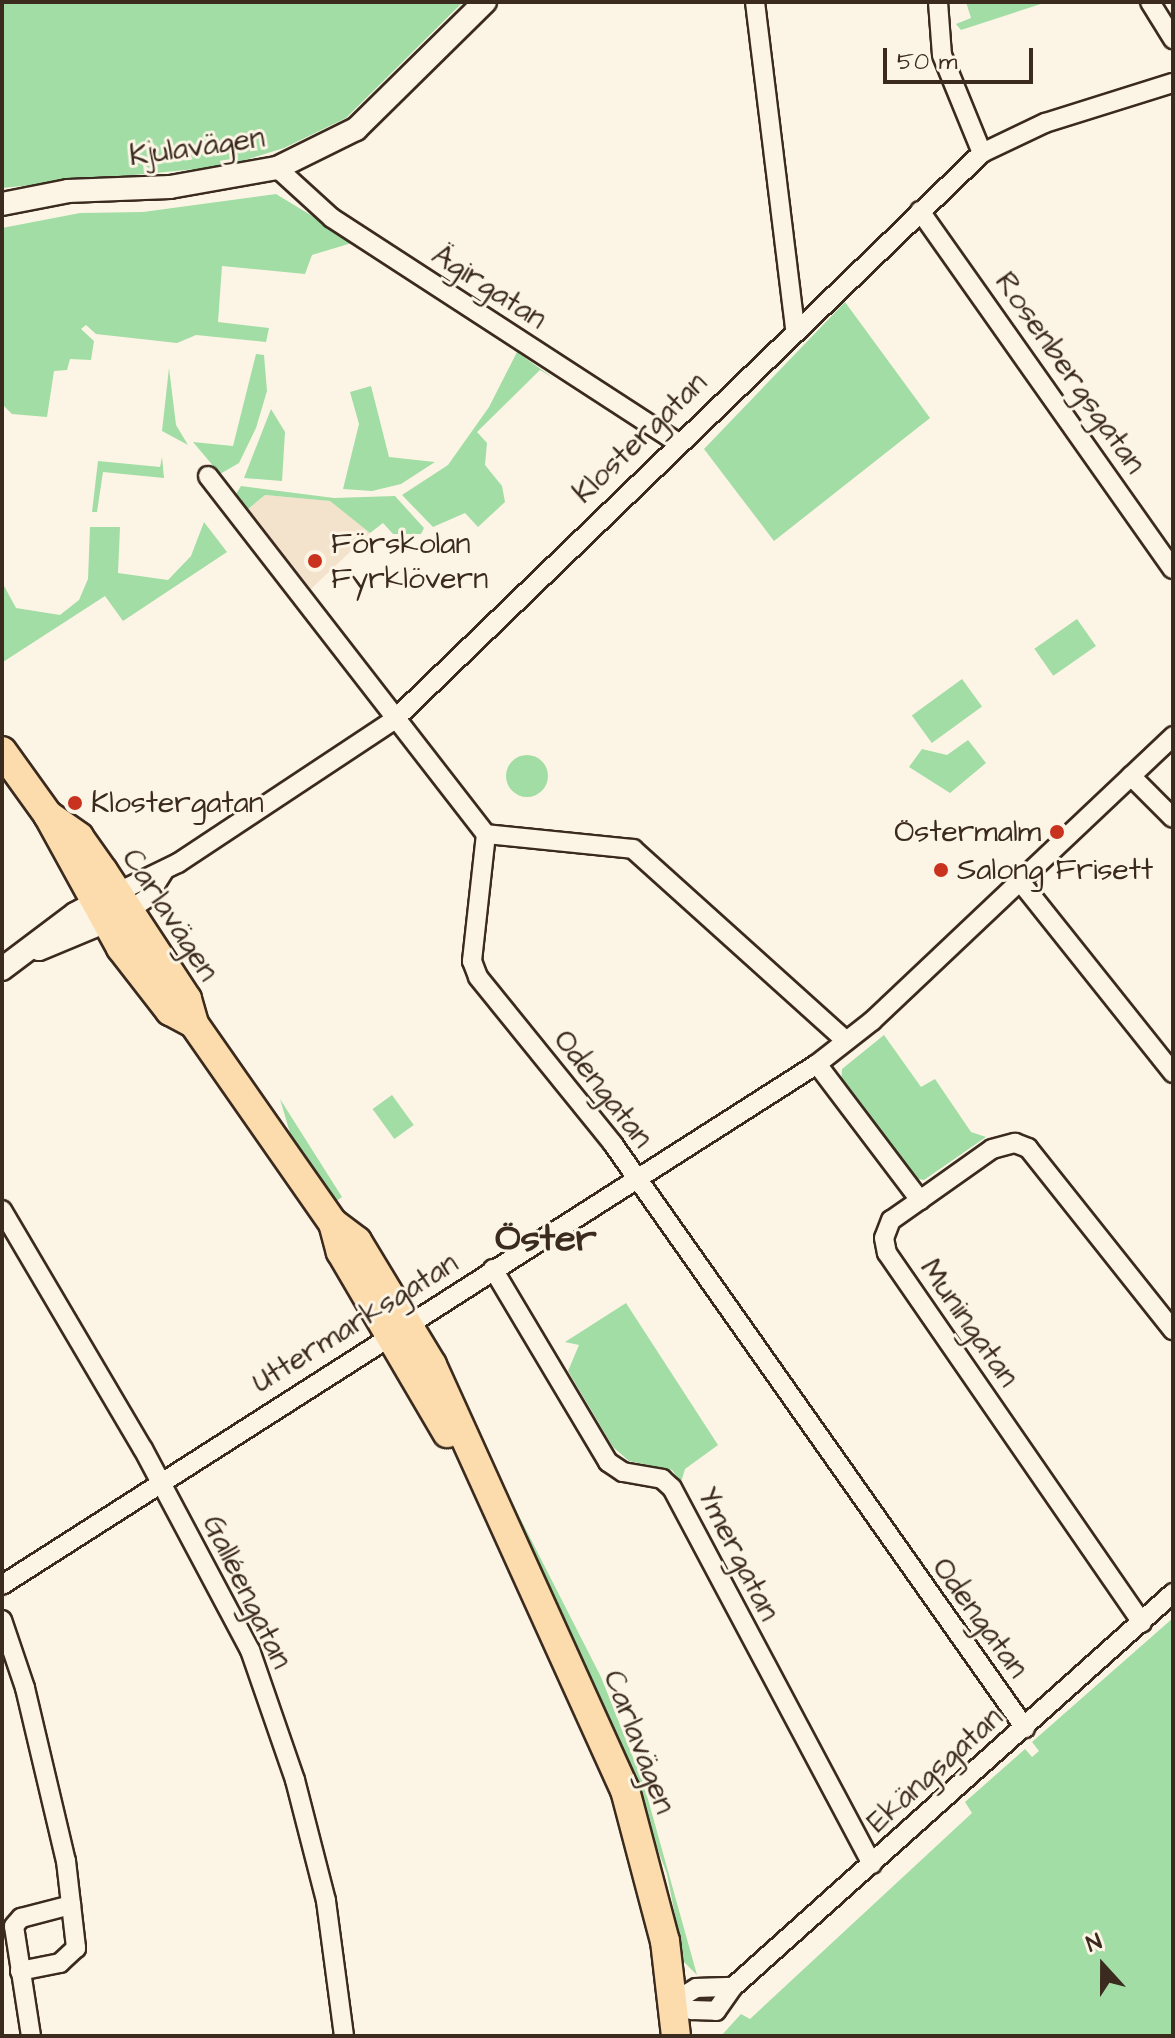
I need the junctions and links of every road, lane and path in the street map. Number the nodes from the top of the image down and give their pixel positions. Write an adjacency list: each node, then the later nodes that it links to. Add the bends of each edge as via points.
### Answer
1 (485, 2): 8 (street, Kjulavägen, via 356,129)
2 (755, 2): 11 (street)
3 (938, 2): 7 (street, via 942,55)
4 (1150, 2): 5 (street)
5 (1173, 39)
6 (1173, 83): 7 (street, Klostergatan, via 1045,123)
7 (982, 153): 10 (street, Klostergatan)
8 (277, 168): 9 (street, Kjulavägen, via 170,187 68,191); 12 (street, Ägirgatan, via 332,218)
9 (2, 204)
10 (920, 211): 11 (street, Klostergatan); 14 (street, Rosenbergsgatan)
11 (795, 328): 12 (street, Klostergatan)
12 (678, 443): 15 (street, Klostergatan)
13 (208, 476): 15 (street)
14 (1173, 569)
15 (394, 720): 20 (street); 22 (street, Klostergatan, via 164,871 147,898)
16 (1173, 736): 18 (street, Uttermarksgatan)
17 (2, 751): 22 (main road, Carlavägen, via 48,815 79,837)
18 (1131, 776): 19 (street); 21 (street, Uttermarksgatan)
19 (1173, 818)
20 (486, 834): 24 (street, via 633,849); 27 (street, Odengatan, via 472,961 478,977)
21 (1019, 880): 24 (street, Uttermarksgatan); 26 (street)
22 (110, 908): 23 (street, Klostergatan); 31 (main road, Carlavägen, via 187,999 194,1024 333,1223 357,1241)
23 (2, 969)
24 (845, 1040): 25 (street, Uttermarksgatan)
25 (817, 1064): 27 (street, Uttermarksgatan); 28 (street)
26 (1173, 1073)
27 (635, 1177): 30 (street, Uttermarksgatan); 38 (street, Odengatan)
28 (920, 1200): 32 (street, Muningatan, via 992,1149 1015,1143 1028,1148); 37 (street, Muningatan, via 891,1220 884,1238 887,1253)
29 (2, 1210): 33 (street, Galléengatan)
30 (493, 1269): 31 (street, Uttermarksgatan); 39 (street, Ymergatan, via 608,1462 623,1472 662,1479 672,1488)
31 (399, 1329): 33 (street, Uttermarksgatan); 43 (main road, Carlavägen, via 548,1615 625,1790 648,1865)
32 (1173, 1330)
33 (159, 1480): 34 (street, Uttermarksgatan); 45 (street, Galléengatan, via 250,1650 295,1780 326,1901)
34 (2, 1585)
35 (1173, 1593): 37 (street, Ekängsgatan)
36 (2, 1620): 40 (street, via 25,1688 66,1861)
37 (1142, 1622): 38 (street, Ekängsgatan)
38 (1025, 1728): 39 (street, Ekängsgatan)
39 (872, 1864): 42 (street, Ekängsgatan)
40 (71, 1905): 41 (street, via 76,1948 72,1958); 41 (street, via 21,1918 14,1926)
41 (20, 1971): 44 (street)
42 (733, 1987): 43 (street, via 696,1988); 43 (street, Ekängsgatan, via 716,2011)
43 (673, 2002): 46 (main road, Carlavägen)
44 (31, 2036)
45 (344, 2036)
46 (676, 2036)

